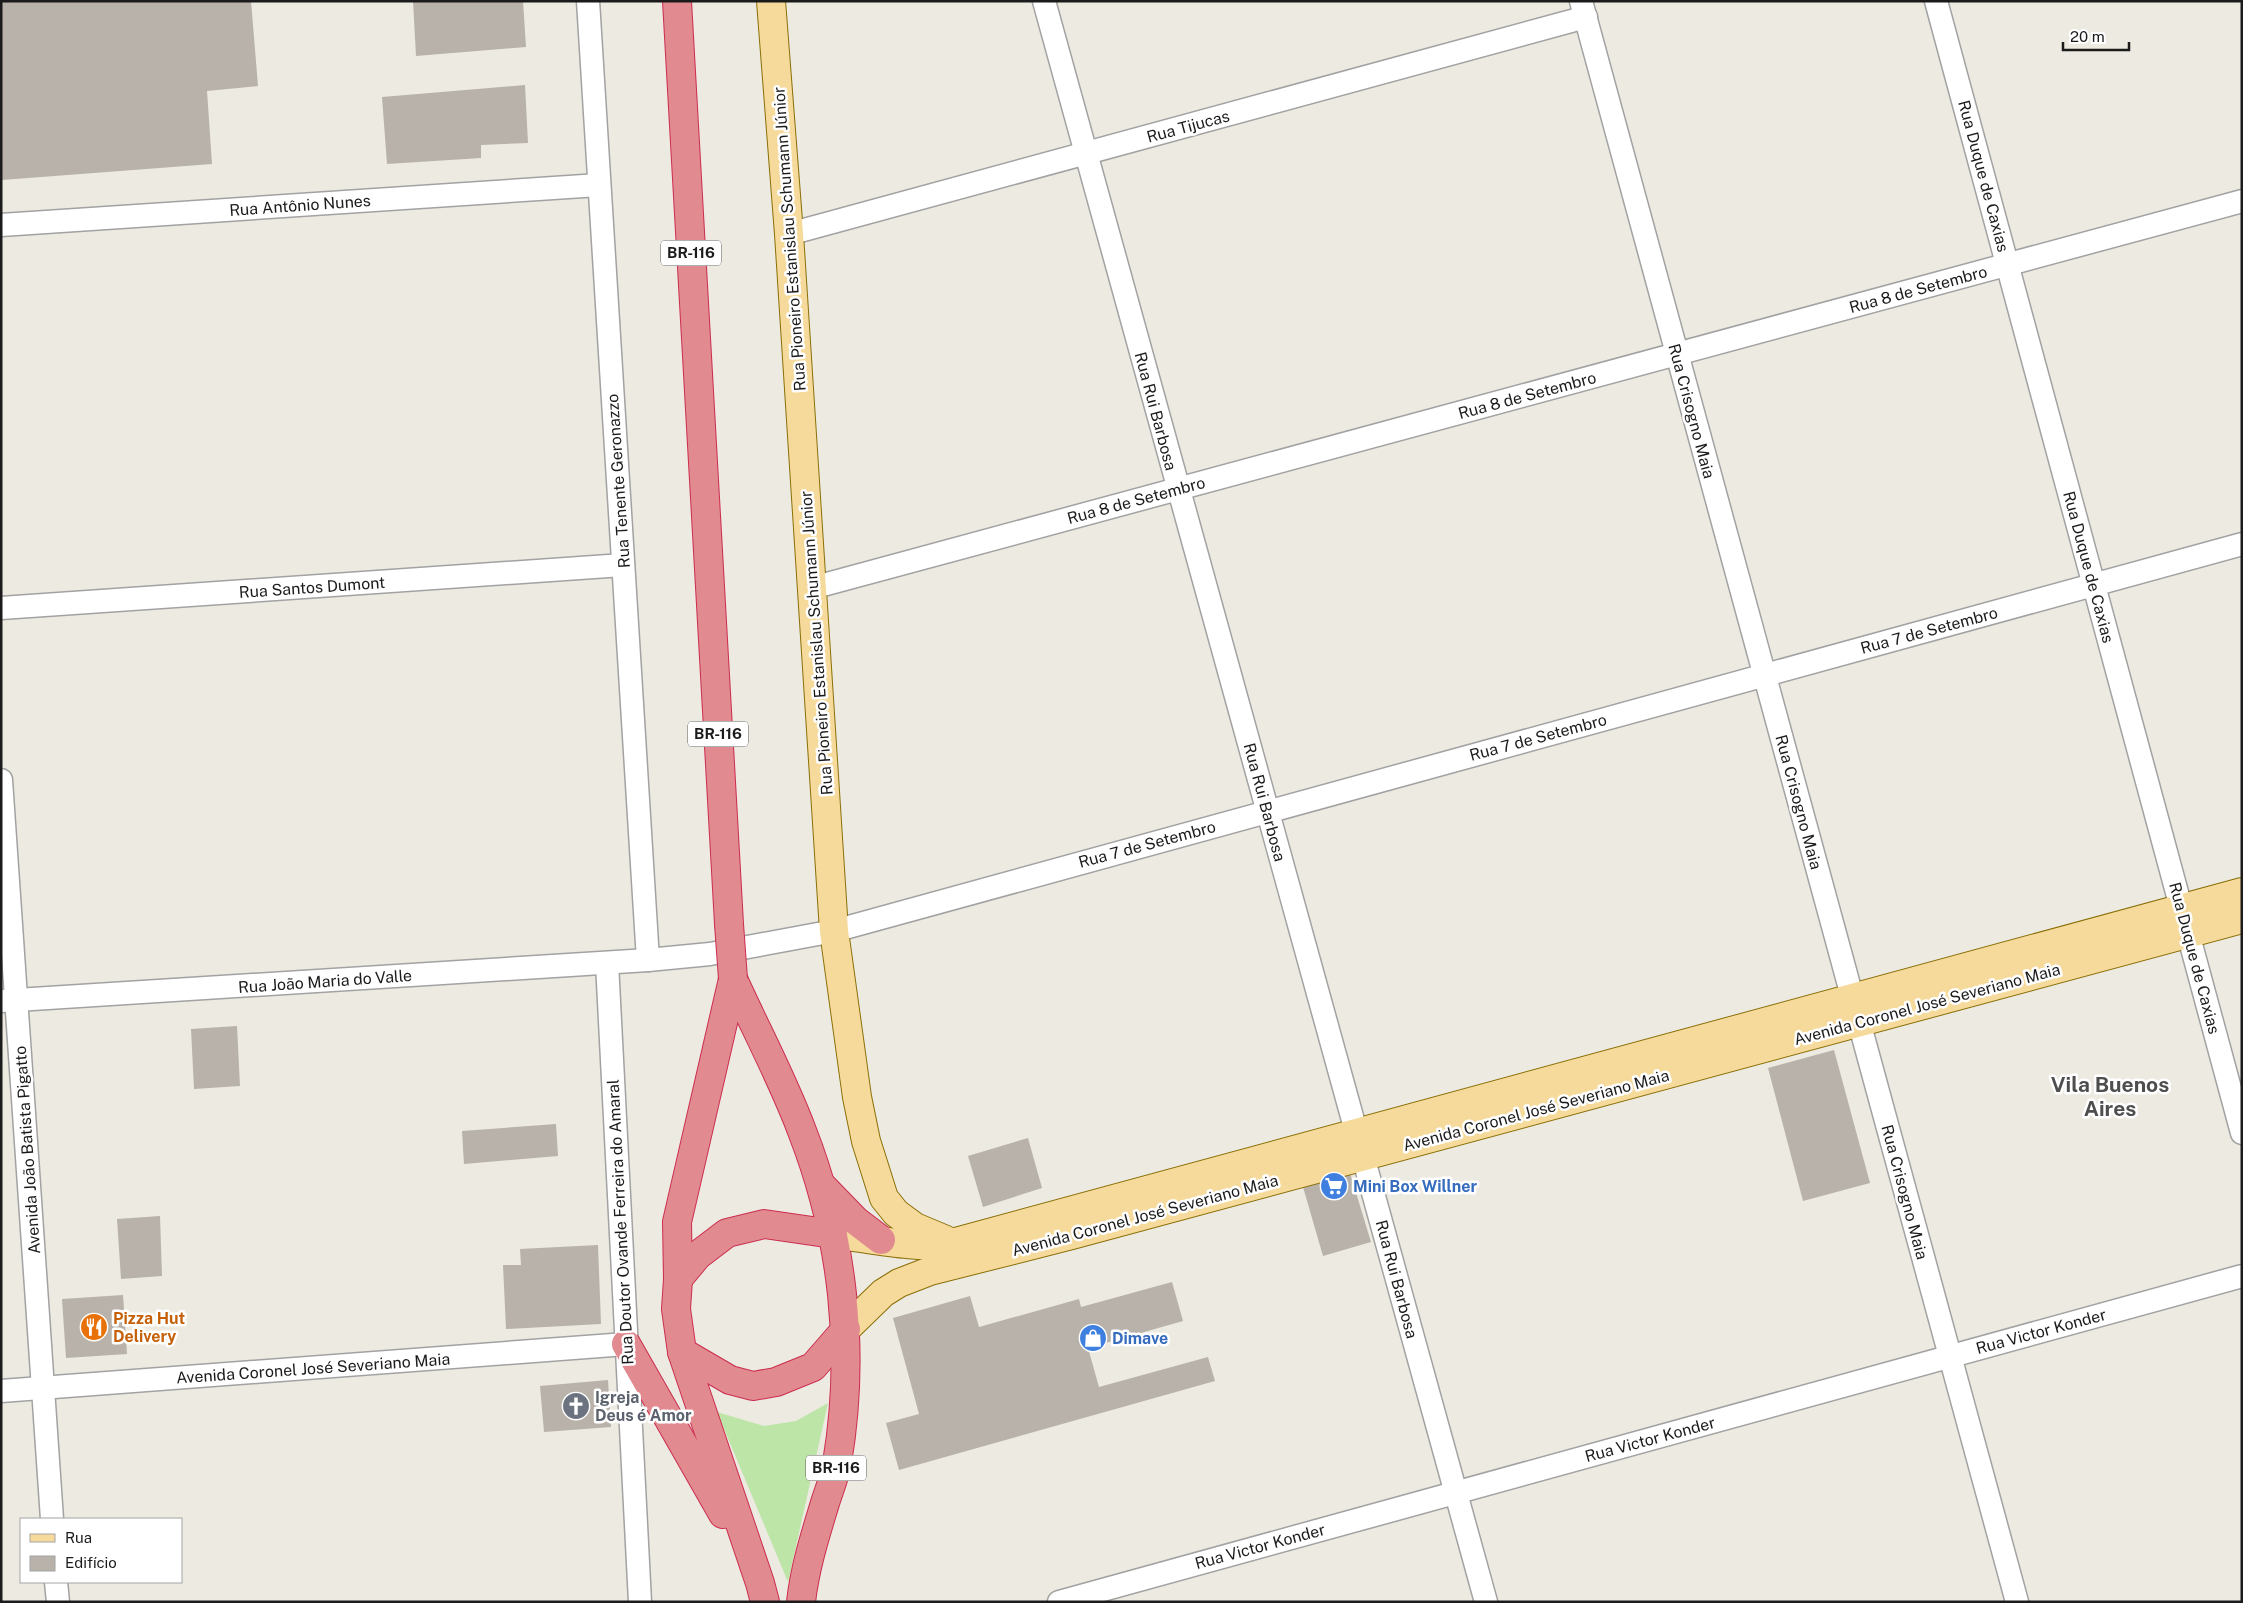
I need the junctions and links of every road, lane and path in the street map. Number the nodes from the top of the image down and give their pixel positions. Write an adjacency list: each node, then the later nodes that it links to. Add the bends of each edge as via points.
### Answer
1 (588, 1): 8 (street, Rua Tenente Geronazzo)
2 (677, 1): 29 (highway, BR-116, bridge)
3 (771, 1): 11 (main road, Rua Pioneiro Estanislau Schumann Júnior)
4 (1044, 1): 7 (street, Rua Rui Barbosa)
5 (1936, 1): 12 (street, Rua Duque de Caxias)
6 (1584, 9): 7 (street, Rua Tijucas); 13 (street, Rua Crisogno Maia)
7 (1085, 154): 11 (street, Rua Tijucas); 14 (street, Rua Rui Barbosa)
8 (599, 185): 10 (street, Rua Antônio Nunes); 16 (street, Rua Tenente Geronazzo)
9 (2242, 201): 12 (street, Rua 8 de Setembro)
10 (1, 225)
11 (789, 234): 18 (main road, Rua Pioneiro Estanislau Schumann Júnior)
12 (2008, 264): 13 (street, Rua 8 de Setembro); 17 (street, Rua Duque de Caxias)
13 (1677, 354): 14 (street, Rua 8 de Setembro); 20 (street, Rua Crisogno Maia)
14 (1178, 489): 18 (street, Rua 8 de Setembro); 22 (street, Rua Rui Barbosa)
15 (2242, 544): 17 (street, Rua 7 de Setembro)
16 (623, 565): 19 (street, Rua Santos Dumont); 27 (street, Rua Tenente Geronazzo)
17 (2094, 584): 20 (street, Rua 7 de Setembro); 25 (street, Rua Duque de Caxias)
18 (812, 588): 26 (main road, Rua Pioneiro Estanislau Schumann Júnior)
19 (1, 608)
20 (1765, 675): 22 (street, Rua 7 de Setembro); 31 (street, Rua Crisogno Maia)
21 (1, 780): 30 (street, Avenida João Batista Pigatto)
22 (1267, 812): 26 (street, Rua 7 de Setembro); 33 (street, Rua Rui Barbosa)
23 (2242, 892): 25 (main road, Avenida Coronel José Severiano Maia)
24 (2242, 919): 25 (main road, Avenida Coronel José Severiano Maia)
25 (2185, 921): 31 (main road, Avenida Coronel José Severiano Maia); 32 (street, Rua Duque de Caxias)
26 (834, 931): 27 (street, Rua 7 de Setembro, via 710,954); 37 (main road, Rua Pioneiro Estanislau Schumann Júnior, via 858,1097 884,1198 896,1213 915,1227)
27 (648, 960): 28 (street, Rua João Maria do Valle)
28 (607, 963): 30 (street, Rua João Maria do Valle); 41 (street, Rua Doutor Ovande Ferreira do Amaral)
29 (733, 980): 34 (highway, BR-116, via 802,1130); 39 (highway, BR-116, via 677,1222)
30 (9, 1000): 44 (street, Avenida João Batista Pigatto)
31 (1856, 1010): 33 (main road, Avenida Coronel José Severiano Maia); 43 (street, Rua Crisogno Maia)
32 (2242, 1133)
33 (1360, 1145): 37 (main road, Avenida Coronel José Severiano Maia); 40 (main road, Avenida Coronel José Severiano Maia, via 1072,1235 930,1271 883,1292); 46 (street, Rua Rui Barbosa)
34 (821, 1184): 35 (highway, BR-116); 36 (highway)
35 (833, 1234): 36 (main road, Avenida Coronel José Severiano Maia); 39 (highway, via 764,1224 727,1233 698,1254); 40 (highway, BR-116)
36 (881, 1240): 37 (main road, Avenida Coronel José Severiano Maia, via 939,1246)
37 (952, 1243)
38 (2242, 1276): 43 (street, Rua Victor Konder)
39 (678, 1279): 42 (highway, BR-116, via 676,1309)
40 (846, 1329): 42 (highway, via 813,1367 776,1382 753,1386 730,1380); 52 (highway, BR-116, via 846,1399 837,1465 805,1571)
41 (626, 1344): 44 (street, Avenida Coronel José Severiano Maia); 49 (highway, via 693,1460); 51 (street, Rua Doutor Ovande Ferreira do Amaral)
42 (682, 1352): 49 (highway, BR-116)
43 (1950, 1356): 46 (street, Rua Victor Konder); 55 (street, Rua Crisogno Maia)
44 (43, 1388): 45 (street, Avenida Coronel José Severiano Maia); 47 (street, Avenida João Batista Pigatto)
45 (1, 1391)
46 (1456, 1493): 53 (street, Rua Victor Konder); 54 (street, Rua Rui Barbosa)
47 (52, 1518)
48 (56, 1583): 50 (street)
49 (762, 1592)
50 (58, 1602)
51 (640, 1602)
52 (801, 1602)
53 (1059, 1602)
54 (1486, 1602)
55 (2017, 1602)

